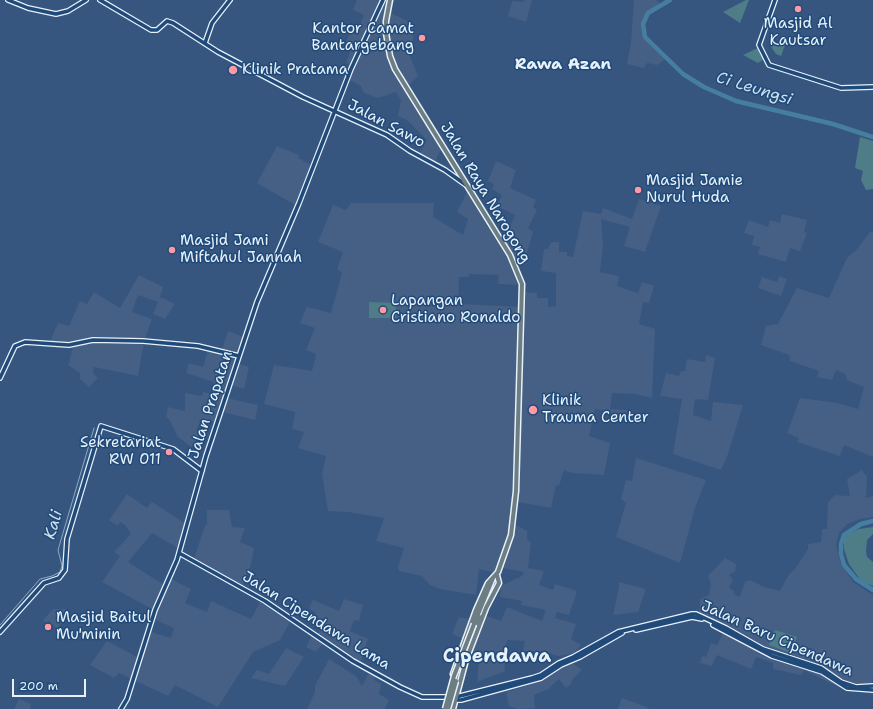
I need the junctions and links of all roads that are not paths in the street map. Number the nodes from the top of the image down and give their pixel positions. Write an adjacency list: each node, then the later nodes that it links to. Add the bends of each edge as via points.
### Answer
1 (8, 0): 2 (main road, via 34,10 56,14 68,11)
2 (86, 0)
3 (100, 0): 8 (main road, via 149,29 157,30 169,21)
4 (230, 0): 8 (main road, via 212,23)
5 (383, 0): 10 (main road, Jalan Sawo)
6 (390, 0): 11 (main road, Jalan Raya Narogong, via 386,34 393,66)
7 (775, 0): 9 (main road, via 759,45 769,65 841,88)
8 (206, 43): 10 (main road, via 299,95)
9 (873, 87)
10 (334, 111): 11 (main road, Jalan Sawo, via 387,135); 12 (main road, Jalan Prapatan, via 257,302)
11 (467, 186): 16 (main road, Jalan Raya Narogong, via 516,265 522,291 514,514 508,546)
12 (239, 356): 13 (main road, via 198,346 142,341 93,340 69,346 25,342 15,346); 14 (main road, Jalan Prapatan)
13 (0, 378)
14 (202, 471): 15 (main road, Jalan Prapatan); 17 (main road, via 173,449 101,428 67,540 65,570 59,578 44,583)
15 (179, 553): 21 (main road, Jalan Cipendawa Lama, via 265,601 344,655 400,687 419,696); 22 (main road, Jalan Prapatan, via 155,610 127,699)
16 (496, 577): 21 (main road, Jalan Raya Narogong, via 488,583 467,633 453,674); 21 (main road, Jalan Raya Narogong, via 499,583 486,608 462,675); 23 (main road, bridge, via 454,676)
17 (0, 632)
18 (776, 656): 19 (main road, Jalan Baru Cipendawa, via 821,668 849,685); 20 (main road, Jalan Baru Cipendawa, via 822,672 847,688); 21 (main road, Jalan Baru Cipendawa, via 696,617 666,621 628,631 541,678)
19 (873, 686)
20 (873, 690)
21 (450, 699): 23 (main road, Jalan Raya Narogong); 23 (main road, Jalan Raya Narogong)
22 (121, 709)
23 (448, 709)

